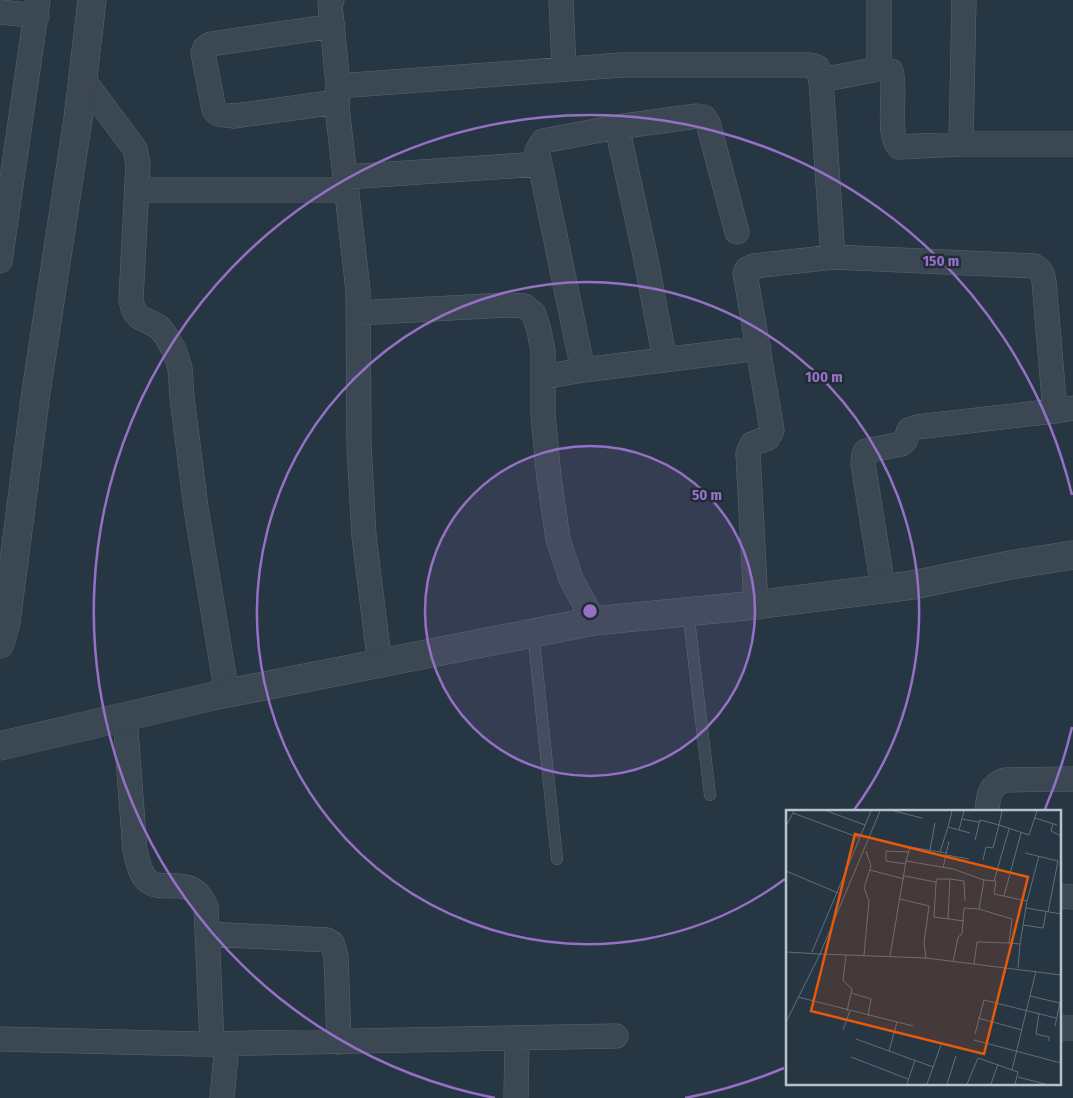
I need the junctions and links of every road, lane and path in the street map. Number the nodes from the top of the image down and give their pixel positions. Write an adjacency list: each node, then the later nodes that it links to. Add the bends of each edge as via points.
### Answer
1 (92, 0): 11 (street)
2 (332, 0): 8 (street)
3 (561, 0): 9 (street)
4 (879, 0): 10 (street)
5 (964, 0): 15 (street)
6 (38, 8): 7 (street); 22 (street)
7 (0, 12)
8 (333, 26): 13 (street); 13 (street, via 211,44 204,53 214,110 218,114 234,116)
9 (564, 69): 12 (street, via 622,65 810,65 817,67); 13 (street, via 352,85)
10 (879, 69): 12 (street); 15 (street, via 888,69 892,74 893,133 899,147)
11 (83, 79): 19 (street, via 135,150); 35 (street, via 36,392 6,622)
12 (821, 80): 21 (street)
13 (338, 93): 18 (street)
14 (617, 127): 17 (street, via 543,141 538,151); 20 (street, via 704,117); 25 (street, via 646,254)
15 (961, 144): 16 (street)
16 (1073, 144)
17 (540, 164): 18 (street); 26 (street)
18 (346, 183): 19 (street); 23 (street)
19 (138, 190): 37 (street, via 131,300 139,317 159,327 166,336 180,368 196,508)
20 (737, 232)
21 (833, 257): 24 (street, via 747,269 745,278); 28 (street, via 1040,268)
22 (0, 261)
23 (358, 312): 27 (street, via 525,306 534,314 539,330 544,351); 36 (street, via 363,527)
24 (759, 348): 25 (street); 31 (street, via 772,430 768,438 753,442 748,453)
25 (665, 360): 26 (street)
26 (583, 370): 27 (street)
27 (543, 377): 33 (street, via 543,414 558,539 571,579)
28 (1064, 410): 30 (street, via 917,427 909,430 901,444 866,451 863,464)
29 (1073, 555): 30 (street)
30 (883, 587): 31 (street)
31 (756, 605): 32 (street)
32 (688, 611): 33 (street); 41 (lane)
33 (594, 621): 34 (street)
34 (533, 632): 36 (street); 43 (lane)
35 (0, 644)
36 (380, 664): 37 (street)
37 (227, 694): 38 (street)
38 (125, 716): 39 (street); 46 (street, via 134,851 140,869 145,879 158,885 194,889 206,907)
39 (0, 746)
40 (1073, 779): 42 (street, via 1004,780 991,787)
41 (710, 795)
42 (987, 810)
43 (557, 859)
44 (1060, 896): 45 (street)
45 (1073, 896)
46 (207, 934): 52 (street, via 327,940 332,943 336,956); 53 (street)
47 (1060, 1028): 48 (street)
48 (1073, 1028)
49 (616, 1036): 50 (street)
50 (517, 1038): 52 (street); 55 (street)
51 (0, 1039): 53 (street)
52 (339, 1042): 53 (street)
53 (219, 1044): 54 (street)
54 (222, 1098)
55 (516, 1098)

